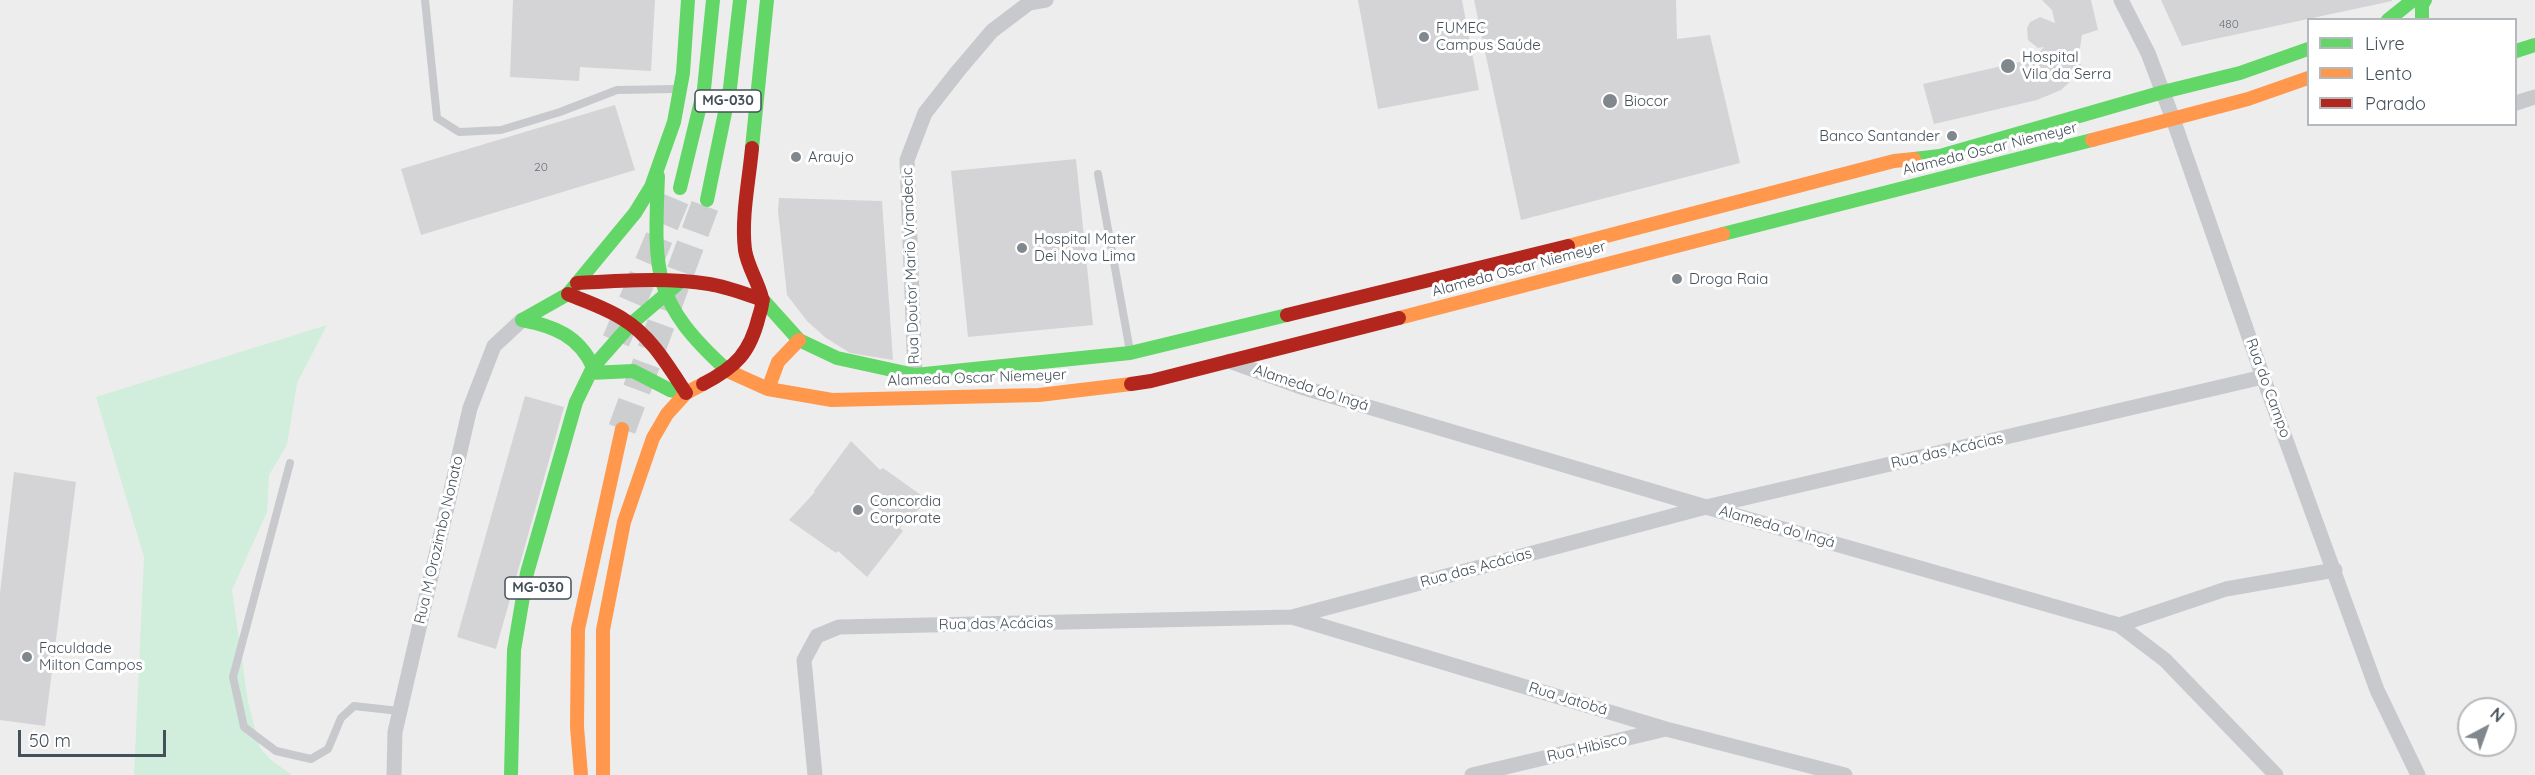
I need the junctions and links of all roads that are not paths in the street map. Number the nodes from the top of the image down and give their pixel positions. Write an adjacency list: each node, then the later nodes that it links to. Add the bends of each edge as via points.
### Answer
1 (425, 0): 16 (lane, via 437,118 459,132 501,130 617,90)
2 (688, 0): 16 (main road)
3 (713, 0): 24 (main road, MG-030, via 704,89)
4 (740, 0): 25 (main road, MG-030, via 730,88)
5 (767, 0): 32 (main road, via 745,249)
6 (1046, 0): 40 (street, Rua Doutor Mario Vrandecic, via 1029,3 992,32 957,70 925,113 908,160)
7 (2121, 0): 17 (street, Rua do Campo)
8 (2413, 0): 10 (main road)
9 (2425, 0): 11 (main road)
10 (2390, 18)
11 (2422, 18)
12 (2535, 45): 14 (main road)
13 (2307, 49): 17 (main road, Alameda Oscar Niemeyer, via 2240,73)
14 (2517, 51)
15 (2307, 78): 20 (main road, Alameda Oscar Niemeyer)
16 (680, 89): 21 (main road)
17 (2163, 92): 20 (street, Rua do Campo); 23 (main road, Alameda Oscar Niemeyer, via 1940,156 1894,161)
18 (2535, 97): 19 (street)
19 (2517, 103)
20 (2173, 119): 26 (main road, Alameda Oscar Niemeyer); 41 (street, Rua do Campo)
21 (658, 171): 27 (main road, Alameda Oscar Niemeyer); 29 (main road, via 635,213)
22 (1098, 174): 36 (lane)
23 (1809, 184): 26 (main road); 36 (main road, Alameda Oscar Niemeyer)
24 (680, 188)
25 (707, 200)
26 (1810, 213): 37 (main road, Alameda Oscar Niemeyer)
27 (661, 281): 28 (main road); 29 (main road); 30 (main road, Alameda Oscar Niemeyer)
28 (680, 282): 30 (main road); 32 (main road, via 727,288)
29 (577, 283): 31 (main road)
30 (666, 295): 34 (main road); 39 (main road, Alameda Oscar Niemeyer, via 698,344)
31 (569, 300): 33 (main road); 34 (main road, via 613,313)
32 (763, 300): 35 (main road, Alameda Oscar Niemeyer); 39 (main road, via 756,329 742,357)
33 (522, 320): 38 (main road, via 574,333); 52 (street, Rua M Orozimbo Nonato, via 495,346 470,408)
34 (631, 324): 38 (main road); 43 (main road, via 660,352)
35 (799, 340): 40 (main road, Alameda Oscar Niemeyer, via 837,358); 42 (main road, via 782,354 771,371)
36 (1130, 352): 40 (main road, Alameda Oscar Niemeyer)
37 (1229, 361): 42 (main road, Alameda Oscar Niemeyer, via 1151,381 1039,395 832,400); 47 (street, Alameda do Ingá, via 1301,387)
38 (592, 370): 43 (main road, via 633,371 671,392); 55 (main road, via 573,412 527,573 513,650)
39 (728, 371): 42 (main road, Alameda Oscar Niemeyer); 43 (main road)
40 (915, 375)
41 (2263, 377): 47 (street, Rua das Acácias); 48 (street, Rua do Campo)
42 (768, 388)
43 (686, 393): 57 (main road, via 653,438 624,522 612,575 603,630)
44 (588, 408): 49 (main road, MG-030, via 564,483)
45 (622, 429): 56 (main road, MG-030, via 579,629 577,727)
46 (290, 463): 52 (lane, via 233,677 243,727 276,751 311,759 328,749 341,718 354,706)
47 (1707, 507): 50 (street, Rua das Acácias); 51 (street, Alameda do Ingá)
48 (2335, 570): 51 (street, via 2226,589); 62 (street, Rua do Campo, via 2378,690)
49 (536, 603)
50 (1292, 617): 53 (street, Rua Jatobá); 58 (street, Rua das Acácias, via 839,627 817,636 804,660)
51 (2119, 625): 61 (street, Alameda do Ingá, via 2165,660)
52 (399, 711): 54 (street, Rua M Orozimbo Nonato)
53 (1666, 729): 59 (street, Rua Hibisco); 60 (street, Rua Jatobá)
54 (394, 775)
55 (511, 775)
56 (581, 775)
57 (603, 775)
58 (814, 775)
59 (1472, 775)
60 (1845, 775)
61 (2276, 775)
62 (2418, 775)

